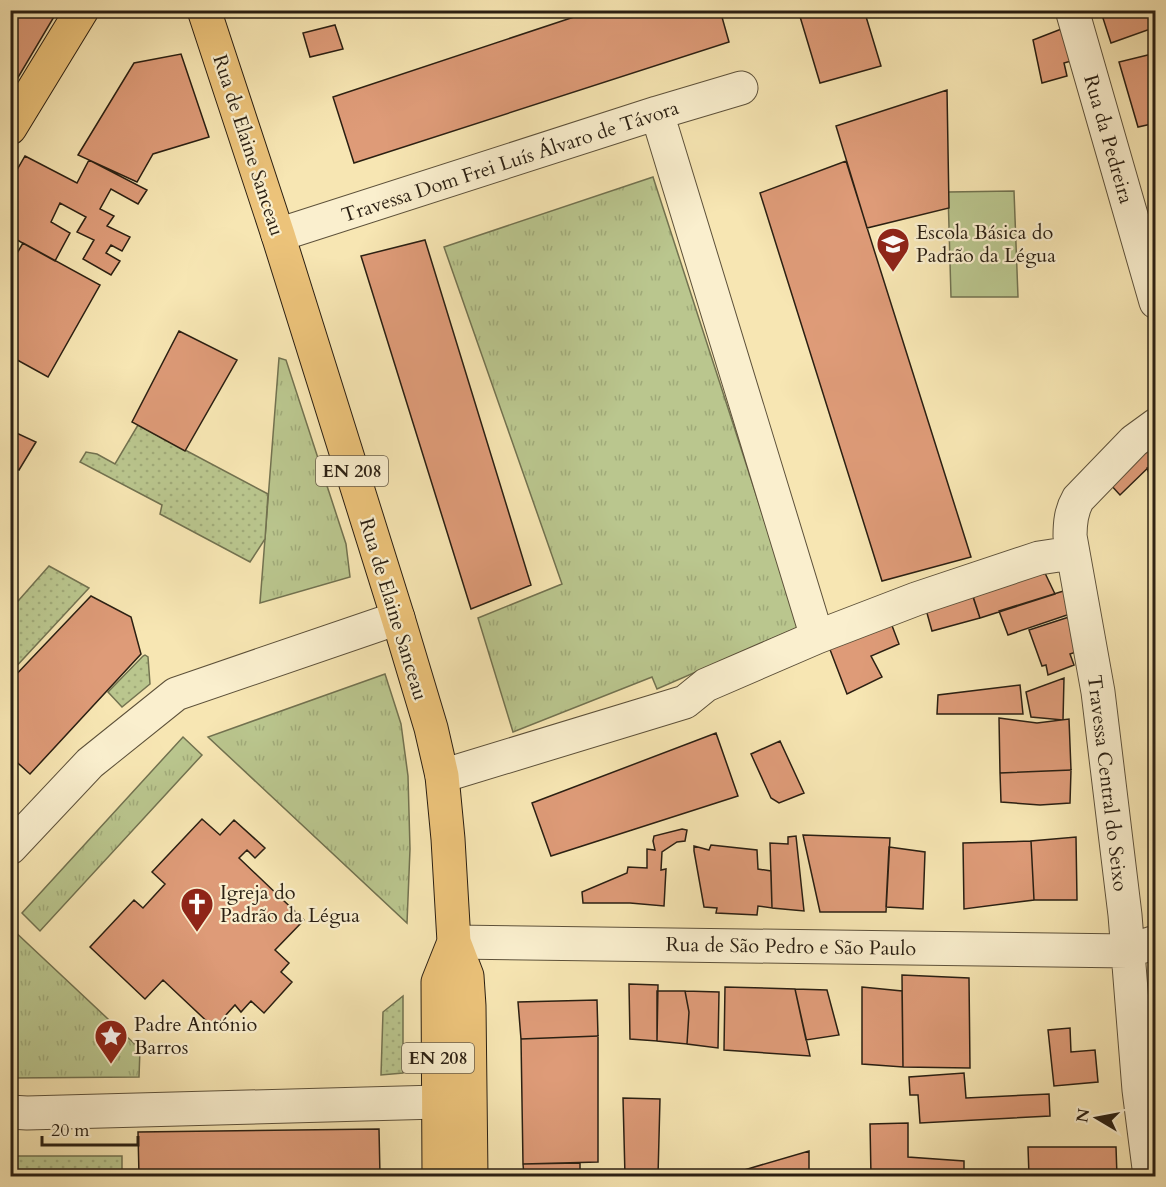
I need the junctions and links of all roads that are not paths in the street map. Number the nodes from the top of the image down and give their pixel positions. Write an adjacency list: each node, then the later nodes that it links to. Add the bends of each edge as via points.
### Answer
1 (82, 10): 6 (main road)
2 (204, 10): 7 (main road, Rua de Elaine Sanceau / EN 208)
3 (1072, 10): 8 (street, Rua da Pedreira)
4 (741, 88): 5 (street, Travessa Dom Frei Luís Álvaro de Távora)
5 (657, 113): 7 (street, Travessa Dom Frei Luís Álvaro de Távora); 12 (street)
6 (10, 128)
7 (279, 235): 11 (main road, Rua de Elaine Sanceau / EN 208)
8 (1155, 302)
9 (1155, 425): 10 (street, Travessa Central do Seixo, via 1134,441 1078,499 1070,522)
10 (1072, 553): 12 (street, via 1039,558 916,598); 16 (street, Travessa Central do Seixo, via 1098,692 1125,915)
11 (398, 618): 13 (main road, Rua de Elaine Sanceau / EN 208); 14 (street, via 176,694 90,763)
12 (817, 637): 13 (street, via 706,685 685,702)
13 (442, 776): 15 (main road, Rua de Elaine Sanceau / EN 208)
14 (10, 848)
15 (454, 942): 16 (street, Rua de São Pedro e São Paulo); 18 (main road, Rua de Elaine Sanceau / EN 208, via 438,982); 21 (main road, Rua de Elaine Sanceau / EN 208, via 467,976)
16 (1142, 947): 17 (street, Travessa Central do Seixo)
17 (1147, 1091): 22 (street, Travessa Central do Seixo)
18 (438, 1102): 19 (street); 20 (main road, Rua de Elaine Sanceau / EN 208)
19 (10, 1112)
20 (439, 1176)
21 (471, 1176)
22 (1150, 1176)

